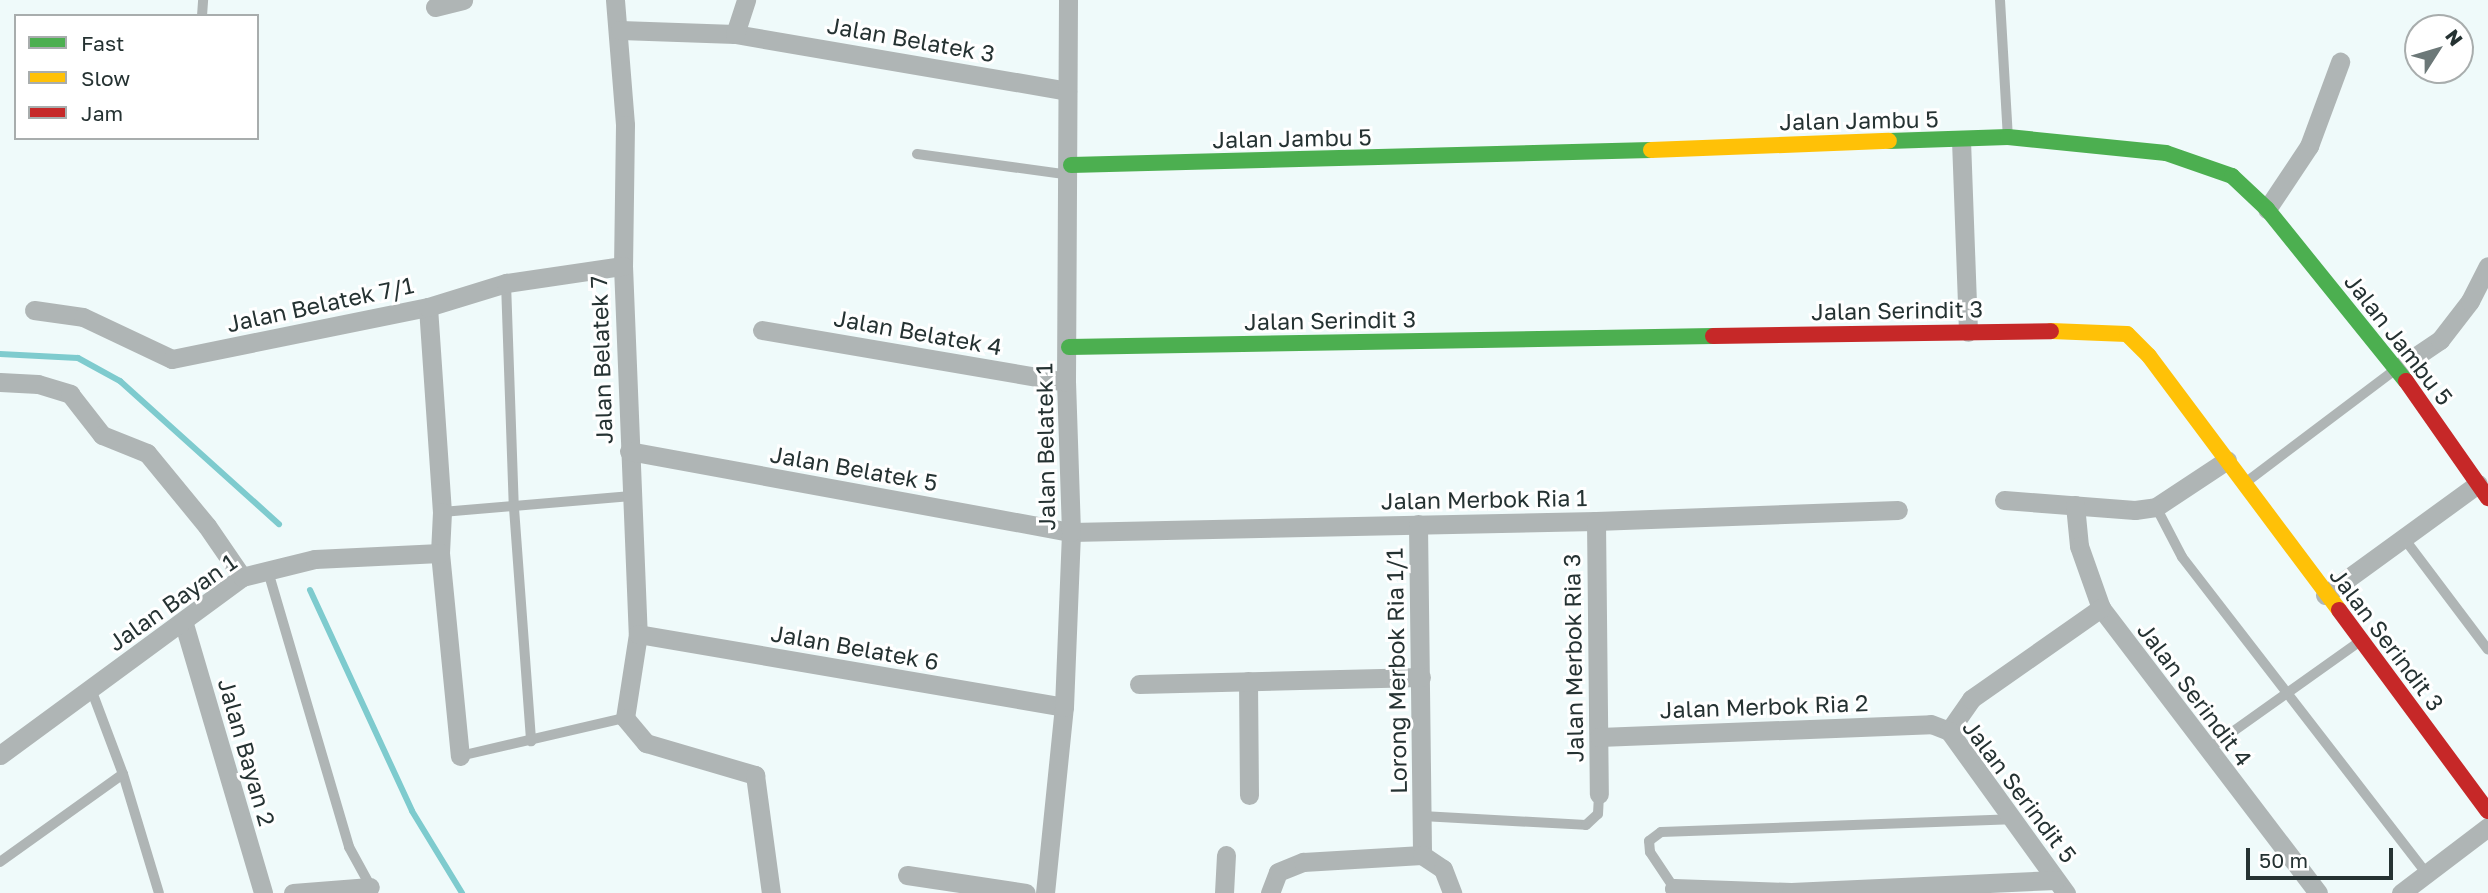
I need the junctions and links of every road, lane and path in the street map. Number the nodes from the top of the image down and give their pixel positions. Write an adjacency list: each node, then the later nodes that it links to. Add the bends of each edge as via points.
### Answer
1 (463, 0): 6 (street)
2 (615, 0): 7 (street, Jalan Belatek 7)
3 (746, 0): 8 (street)
4 (1068, 0): 10 (street, Jalan Belatek 1)
5 (2000, 0): 11 (lane)
6 (435, 7)
7 (620, 30): 8 (street, Jalan Belatek 3); 16 (street, Jalan Belatek 7, via 626,198)
8 (734, 34): 10 (street, Jalan Belatek 3)
9 (2340, 62): 15 (street, via 2309,146)
10 (1067, 91): 14 (street, Jalan Belatek 1)
11 (2008, 137): 12 (street, Jalan Jambu 5); 15 (street, Jalan Jambu 5, via 2166,153 2232,176)
12 (1961, 140): 14 (street, Jalan Jambu 5); 22 (street)
13 (917, 155): 14 (lane)
14 (1070, 170): 23 (street, Jalan Belatek 1)
15 (2267, 209): 24 (street, Jalan Jambu 5)
16 (623, 266): 18 (street, Jalan Belatek 7/1); 27 (street, Jalan Belatek 7)
17 (2487, 269): 24 (street, via 2441,340)
18 (506, 283): 19 (street, Jalan Belatek 7/1); 35 (lane)
19 (428, 307): 20 (street, Jalan Belatek 7/1, via 172,359 83,317); 37 (street)
20 (34, 310)
21 (762, 330): 26 (street, Jalan Belatek 4)
22 (1968, 332): 23 (street, Jalan Serindit 3); 28 (street, Jalan Serindit 3, via 2100,330 2127,334 2149,356)
23 (1069, 347): 26 (street, Jalan Belatek 1)
24 (2397, 369): 29 (lane); 30 (street, Jalan Jambu 5)
25 (0, 382): 44 (street, via 38,384 70,394 102,435 147,453)
26 (1066, 382): 40 (street, Jalan Belatek 1)
27 (629, 451): 31 (street, Jalan Belatek 7); 40 (street, Jalan Belatek 5)
28 (2227, 460): 29 (street, Jalan Serindit 3); 34 (street)
29 (2244, 483): 45 (street, Jalan Serindit 3)
30 (2483, 491): 41 (street)
31 (631, 496): 35 (lane); 48 (street, Jalan Belatek 7)
32 (2004, 500): 33 (street)
33 (2075, 505): 34 (street, via 2135,510); 46 (street, Jalan Serindit 4, via 2079,546)
34 (2156, 507): 55 (lane, via 2182,557)
35 (514, 508): 37 (lane); 60 (lane)
36 (1898, 510): 38 (street, Jalan Merbok Ria 1)
37 (442, 512): 42 (street)
38 (1596, 521): 39 (street, Jalan Merbok Ria 1); 59 (street, Jalan Merbok Ria 3)
39 (1418, 524): 40 (street, Jalan Merbok Ria 1); 51 (street, Lorong Merbok Ria 1/1)
40 (1071, 532): 56 (street, Jalan Belatek 1)
41 (2403, 537): 45 (street); 50 (lane)
42 (440, 553): 43 (street, Jalan Bayan 1, via 316,559); 63 (street)
43 (267, 568): 44 (street, Jalan Bayan 1); 78 (lane, via 349,847)
44 (242, 577): 47 (street, Jalan Bayan 1)
45 (2325, 594): 49 (street, Jalan Serindit 3)
46 (2101, 608): 58 (street, via 1971,699); 61 (street, Jalan Serindit 4)
47 (184, 624): 54 (street, Jalan Bayan 1); 82 (street, Jalan Bayan 2)
48 (638, 634): 56 (street, Jalan Belatek 6); 57 (street, Jalan Belatek 7)
49 (2359, 642): 55 (lane); 67 (street, Jalan Serindit 3)
50 (2488, 650)
51 (1421, 677): 52 (street); 68 (street, Lorong Merbok Ria 1/1)
52 (1248, 681): 53 (street); 66 (street)
53 (1139, 684)
54 (91, 689): 62 (street, Jalan Bayan 1); 64 (lane)
55 (2285, 694): 61 (lane); 74 (lane)
56 (1064, 708): 86 (street, Jalan Belatek 1)
57 (625, 718): 60 (lane); 84 (street, via 646,743 755,775)
58 (1940, 727): 59 (street, Jalan Merbok Ria 2); 69 (street, Jalan Serindit 5)
59 (1599, 737): 65 (street, Jalan Merbok Ria 3)
60 (531, 741): 63 (lane)
61 (2207, 750): 91 (street, Jalan Serindit 4)
62 (0, 755)
63 (460, 756)
64 (123, 774): 73 (lane); 81 (lane)
65 (1599, 794): 68 (lane, via 1598,814 1586,825)
66 (1249, 795)
67 (2488, 811)
68 (1422, 817): 72 (street, Lorong Merbok Ria 1/1)
69 (2012, 819): 76 (street, Jalan Serindit 5); 79 (lane, via 1661,832 1649,841 1650,852)
70 (2488, 827): 74 (street)
71 (1226, 855): 87 (street)
72 (1422, 855): 88 (street, via 1303,862 1278,872); 89 (street, via 1443,869)
73 (0, 862)
74 (2426, 873): 92 (street)
75 (907, 875): 85 (street)
76 (2061, 886): 77 (street)
77 (1986, 889): 80 (street)
78 (372, 890): 83 (street)
79 (1676, 890): 90 (street)
80 (1889, 890): 90 (street)
81 (159, 893)
82 (263, 893)
83 (293, 893)
84 (771, 893)
85 (1026, 893)
86 (1045, 893)
87 (1224, 893)
88 (1270, 893)
89 (1452, 893)
90 (1792, 893)
91 (2318, 893)
92 (2401, 893)

